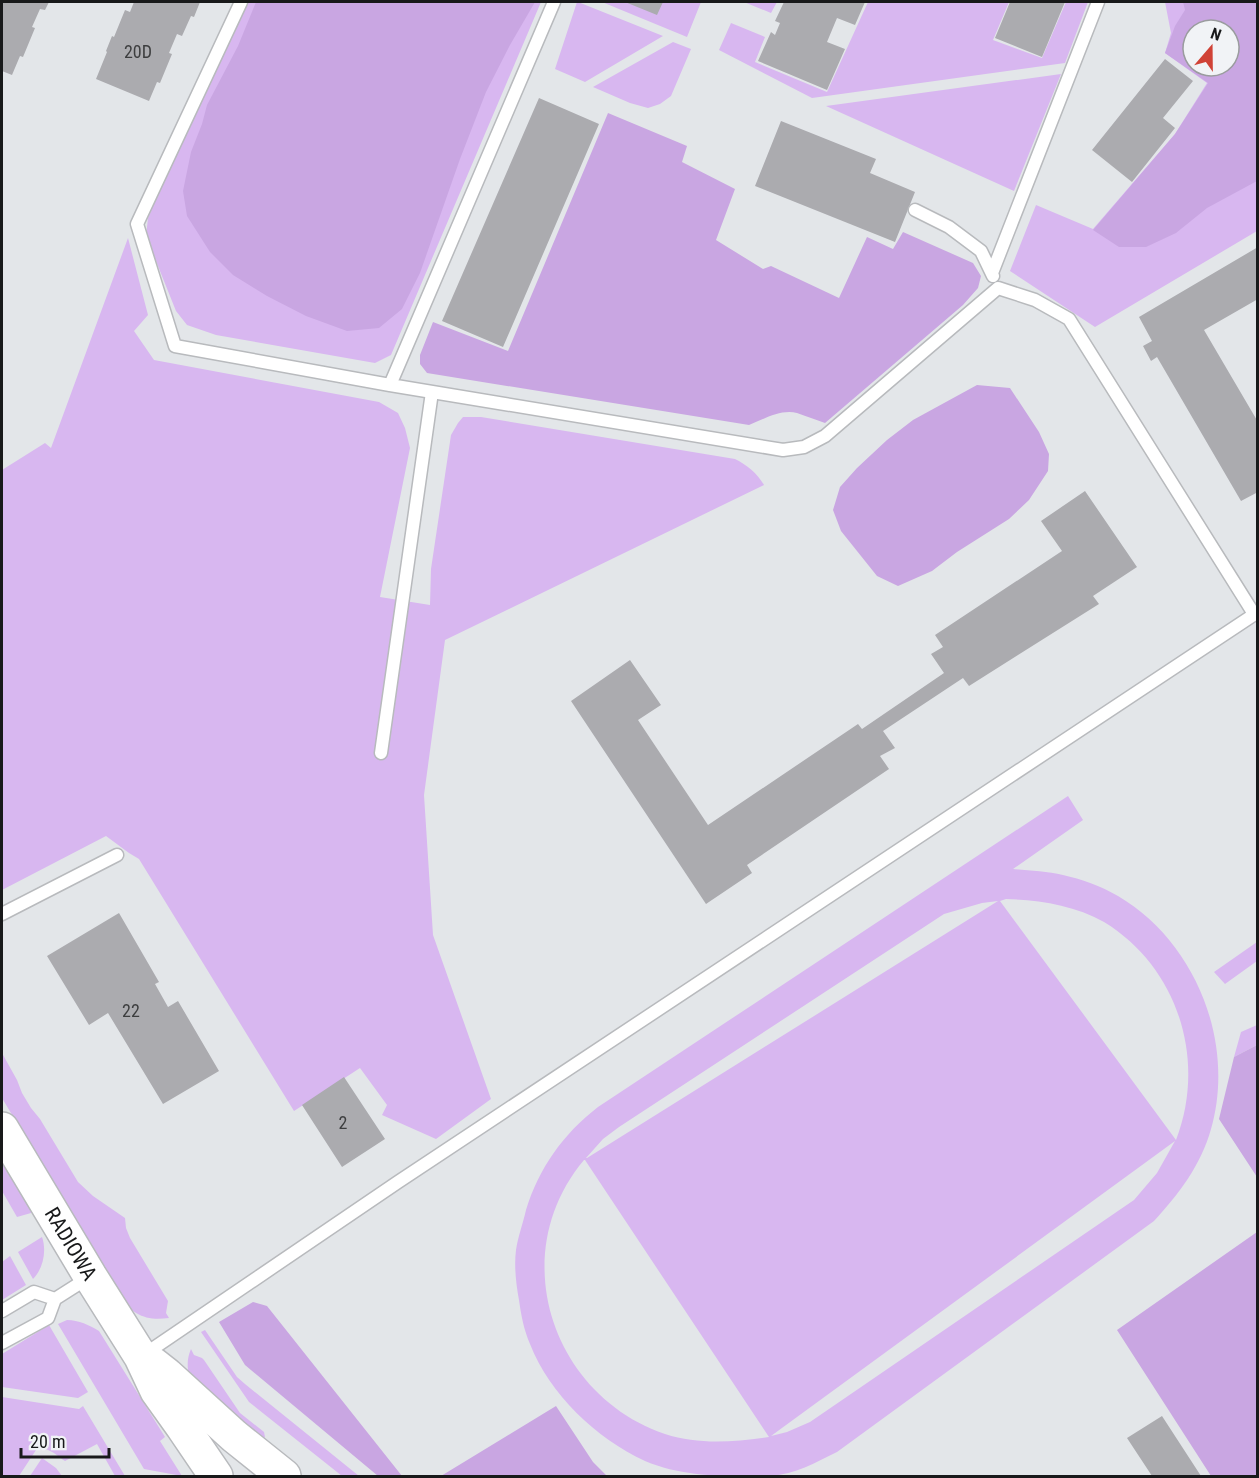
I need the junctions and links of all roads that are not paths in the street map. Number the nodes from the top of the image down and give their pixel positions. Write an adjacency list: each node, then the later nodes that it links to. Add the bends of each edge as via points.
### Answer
1 (241, 2): 7 (lane, via 137,224 175,346)
2 (554, 2): 7 (lane)
3 (1098, 2): 5 (lane)
4 (915, 210): 5 (lane, via 949,227 981,251)
5 (992, 273): 6 (lane)
6 (999, 288): 8 (lane, via 825,436 804,447 783,450); 9 (lane, via 1035,300 1069,319)
7 (390, 385): 8 (lane)
8 (432, 392): 10 (lane)
9 (1256, 613): 18 (lane)
10 (381, 753)
11 (117, 855): 12 (lane)
12 (2, 914)
13 (2, 1129): 14 (main road, RADIOWA)
14 (90, 1276): 15 (lane); 18 (main road, RADIOWA)
15 (55, 1299): 16 (lane, via 34,1292); 17 (lane, via 48,1318)
16 (2, 1311)
17 (2, 1343)
18 (141, 1357): 19 (main road, RADIOWA, via 157,1391); 20 (main road, RADIOWA)
19 (216, 1476)
20 (284, 1476)

